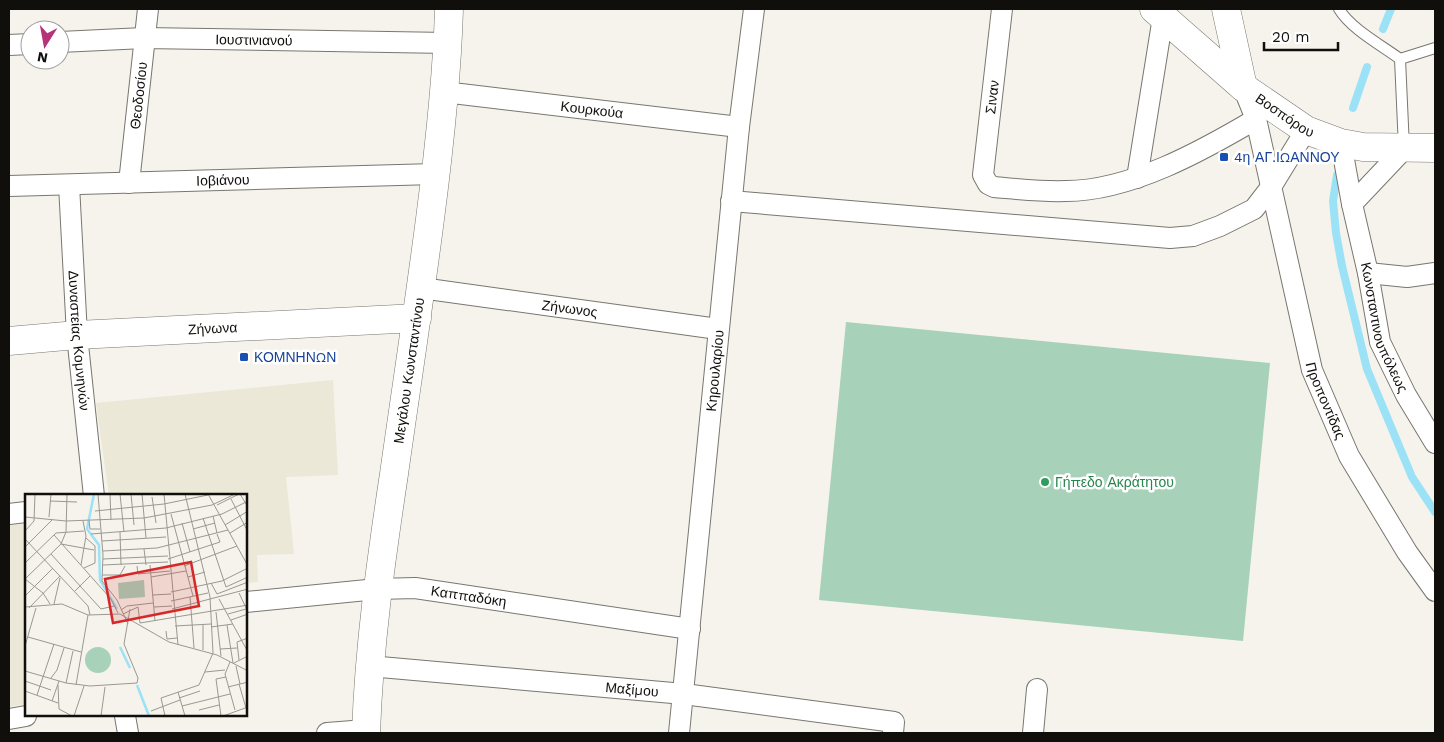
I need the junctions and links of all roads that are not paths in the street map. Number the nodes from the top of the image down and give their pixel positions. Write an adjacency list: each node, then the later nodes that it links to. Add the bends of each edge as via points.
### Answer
1 (148, 9): 8 (street, Θεοδοσίου)
2 (449, 9): 10 (street, Μεγάλου Κωνσταντίνου)
3 (754, 9): 16 (street, Κηρουλαρίου)
4 (1002, 9): 22 (street, Σιναν, via 983,175 988,184 1067,192)
5 (1226, 9): 13 (street)
6 (1339, 9): 12 (lane)
7 (1162, 12): 13 (street, Βοσπόρου); 22 (street)
8 (144, 38): 9 (street, Ιουστινιανού); 10 (street, Ιουστινιανού); 23 (street, Θεοδοσίου)
9 (70, 42)
10 (448, 43): 14 (street, Μεγάλου Κωνσταντίνου)
11 (1435, 48): 12 (lane)
12 (1400, 59): 20 (lane)
13 (1243, 87): 15 (street, Προποντίδας); 17 (street, Βοσπόρου)
14 (444, 92): 16 (street, Κουρκούα); 21 (street, Μεγάλου Κωνσταντίνου)
15 (1256, 119): 22 (street, via 1192,155); 26 (street, Προποντίδας)
16 (738, 127): 27 (street, Κηρουλαρίου)
17 (1306, 130): 18 (street, Βοσπόρου); 26 (street)
18 (1341, 143): 20 (street, Βοσπόρου); 28 (street, Κωνσταντινουπόλεως)
19 (1435, 148): 20 (street, Βοσπόρου)
20 (1404, 149): 28 (street)
21 (436, 174): 23 (street, Ιοβιάνου); 31 (street, Μεγάλου Κωνσταντίνου)
22 (1137, 178)
23 (129, 182): 24 (street, Ιοβιάνου)
24 (69, 185): 25 (street, Ιοβιάνου); 34 (street, Δυναστείας Κομνηνών)
25 (9, 186)
26 (1271, 187): 27 (street, via 1254,209 1193,236 1170,238); 41 (street, Προποντίδας, via 1312,370 1349,456 1407,552)
27 (731, 201): 33 (street, Κηρουλαρίου)
28 (1352, 204): 29 (street, Κωνσταντινουπόλεως)
29 (1368, 273): 30 (street, via 1407,276); 36 (street, Κωνσταντινουπόλεως, via 1380,342 1406,395)
30 (1435, 273)
31 (421, 288): 32 (street, Μεγάλου Κωνσταντίνου); 33 (street, Ζήνωνος)
32 (417, 318): 34 (street, Ζήνωνα); 40 (street, Μεγάλου Κωνσταντίνου)
33 (718, 329): 43 (street, Κηρουλαρίου)
34 (77, 335): 35 (street, Ζήνωνα); 37 (street, Δυναστείας Κομνηνών)
35 (9, 341)
36 (1435, 443)
37 (94, 494)
38 (25, 512): 39 (street)
39 (9, 514)
40 (377, 589): 42 (street, Καππαδόκη); 43 (street, Καππαδόκη, via 414,588); 44 (street, Μεγάλου Κωνσταντίνου)
41 (1435, 591)
42 (248, 602)
43 (690, 629): 46 (street, Κηρουλαρίου)
44 (369, 666): 46 (street, Μαξίμου); 51 (street, Μεγάλου Κωνσταντίνου)
45 (1036, 689): 55 (street)
46 (684, 694): 50 (street, Μαξίμου); 54 (street, Κηρουλαρίου)
47 (25, 716): 49 (street)
48 (124, 717): 52 (street)
49 (9, 718)
50 (894, 728)
51 (366, 732): 53 (street)
52 (128, 733)
53 (327, 733)
54 (679, 733)
55 (1033, 733)

